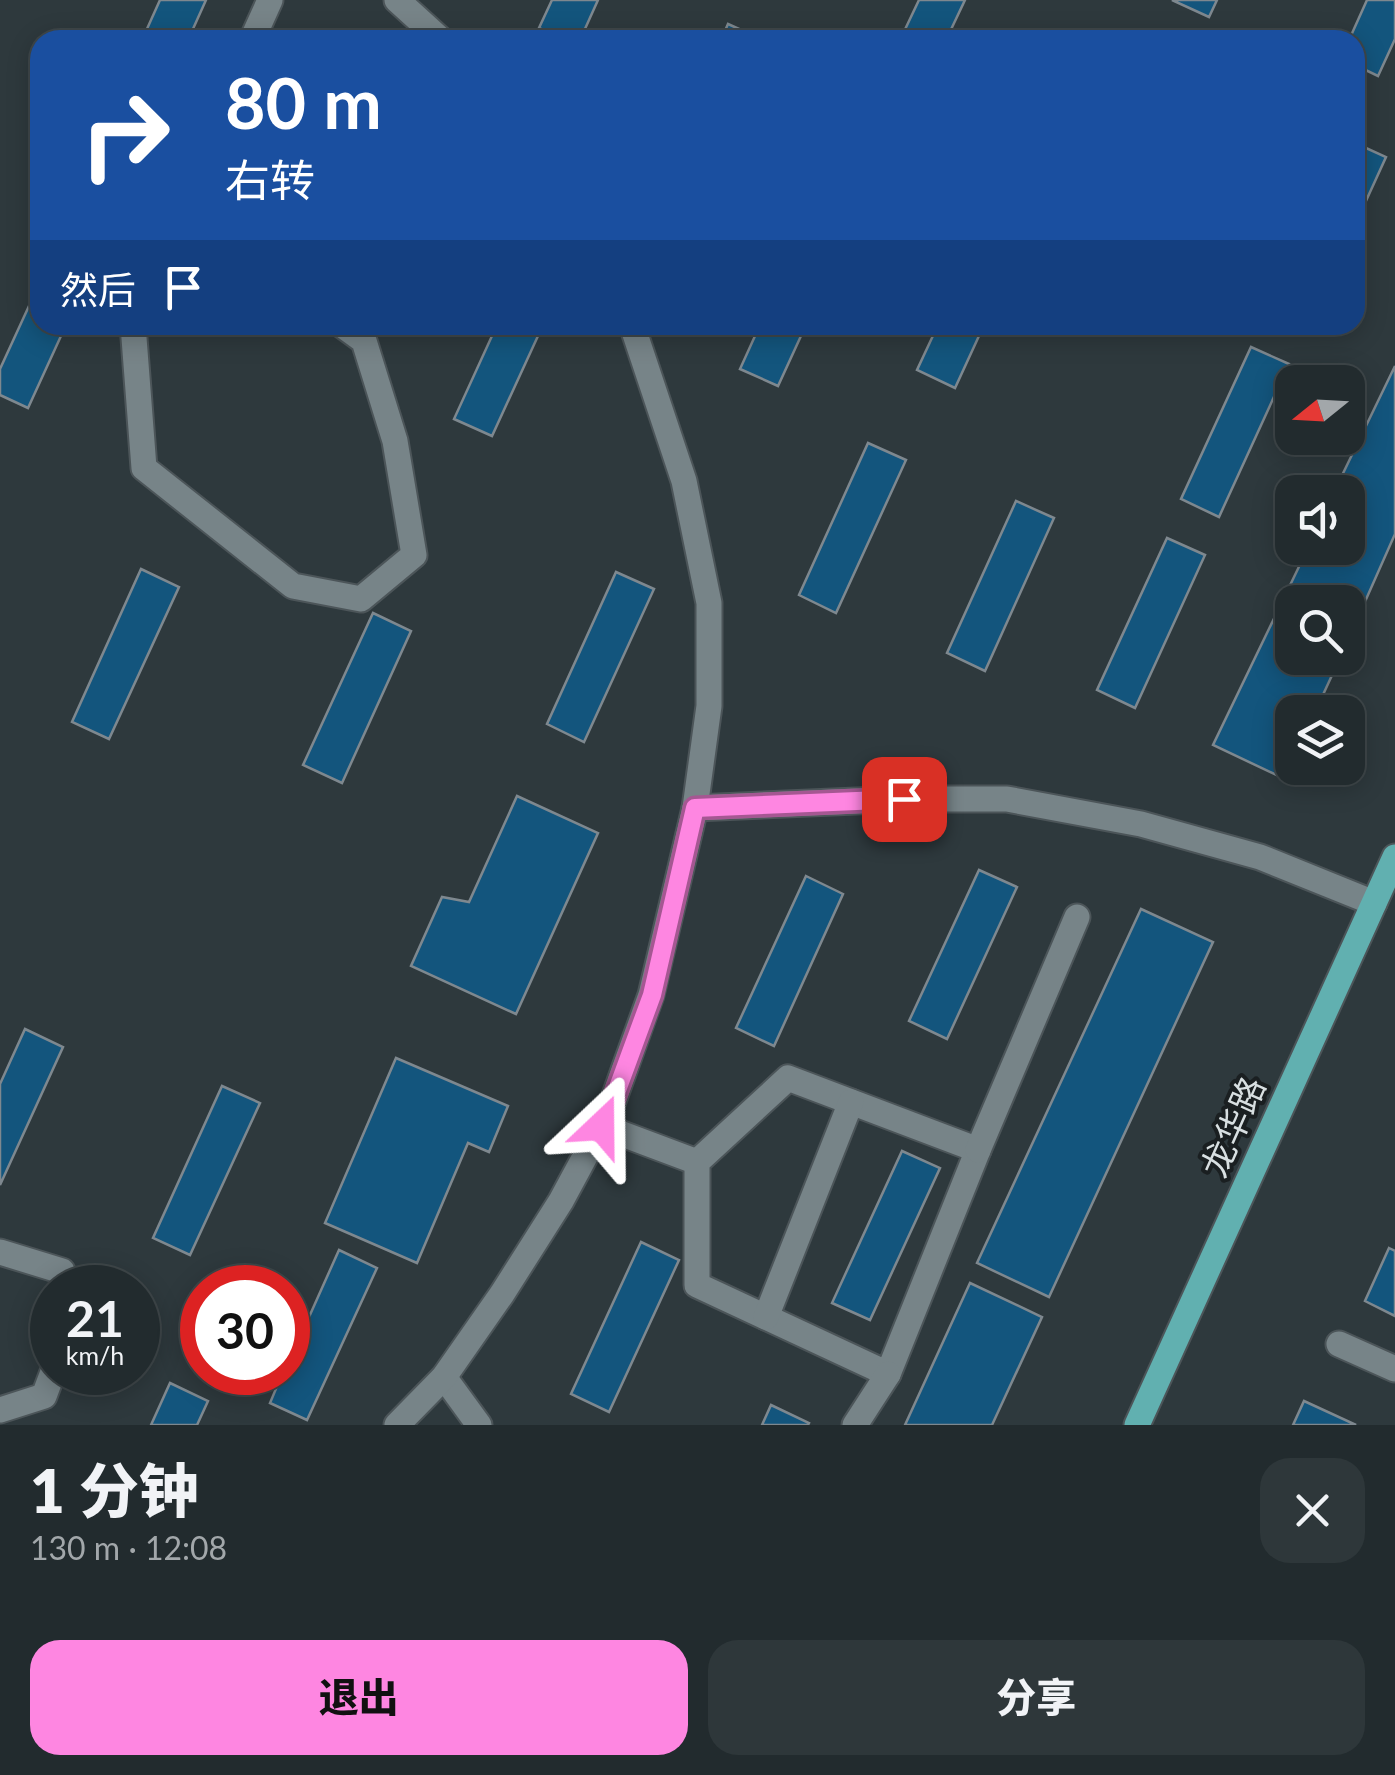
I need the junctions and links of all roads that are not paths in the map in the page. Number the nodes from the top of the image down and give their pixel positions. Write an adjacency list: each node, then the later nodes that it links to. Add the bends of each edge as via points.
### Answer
1 (270, 0): 3 (street)
2 (397, 0): 4 (street)
3 (256, 30)
4 (430, 30)
5 (134, 335): 6 (street, via 144,468 293,586 361,599 414,555 396,441 364,341)
6 (356, 335)
7 (635, 335): 8 (street, via 684,481 710,603 709,706)
8 (695, 808): 10 (street, via 1007,799 1141,824 1260,857); 13 (street, via 652,995)
9 (1395, 857): 10 (main road, 龙华路)
10 (1374, 903): 28 (main road, 龙华路)
11 (1078, 917): 14 (street)
12 (851, 1102): 14 (street); 15 (street, via 788,1078); 18 (street)
13 (601, 1126): 15 (street); 22 (street, via 561,1201)
14 (978, 1150): 21 (street)
15 (698, 1162): 18 (street, via 697,1284)
16 (0, 1252): 17 (street)
17 (45, 1265)
18 (766, 1317): 21 (street)
19 (1338, 1344): 20 (street)
20 (1395, 1368)
21 (888, 1374): 27 (street)
22 (444, 1377): 25 (street); 26 (street)
23 (44, 1395): 24 (street)
24 (0, 1410)
25 (397, 1425)
26 (479, 1425)
27 (856, 1425)
28 (1137, 1425)

